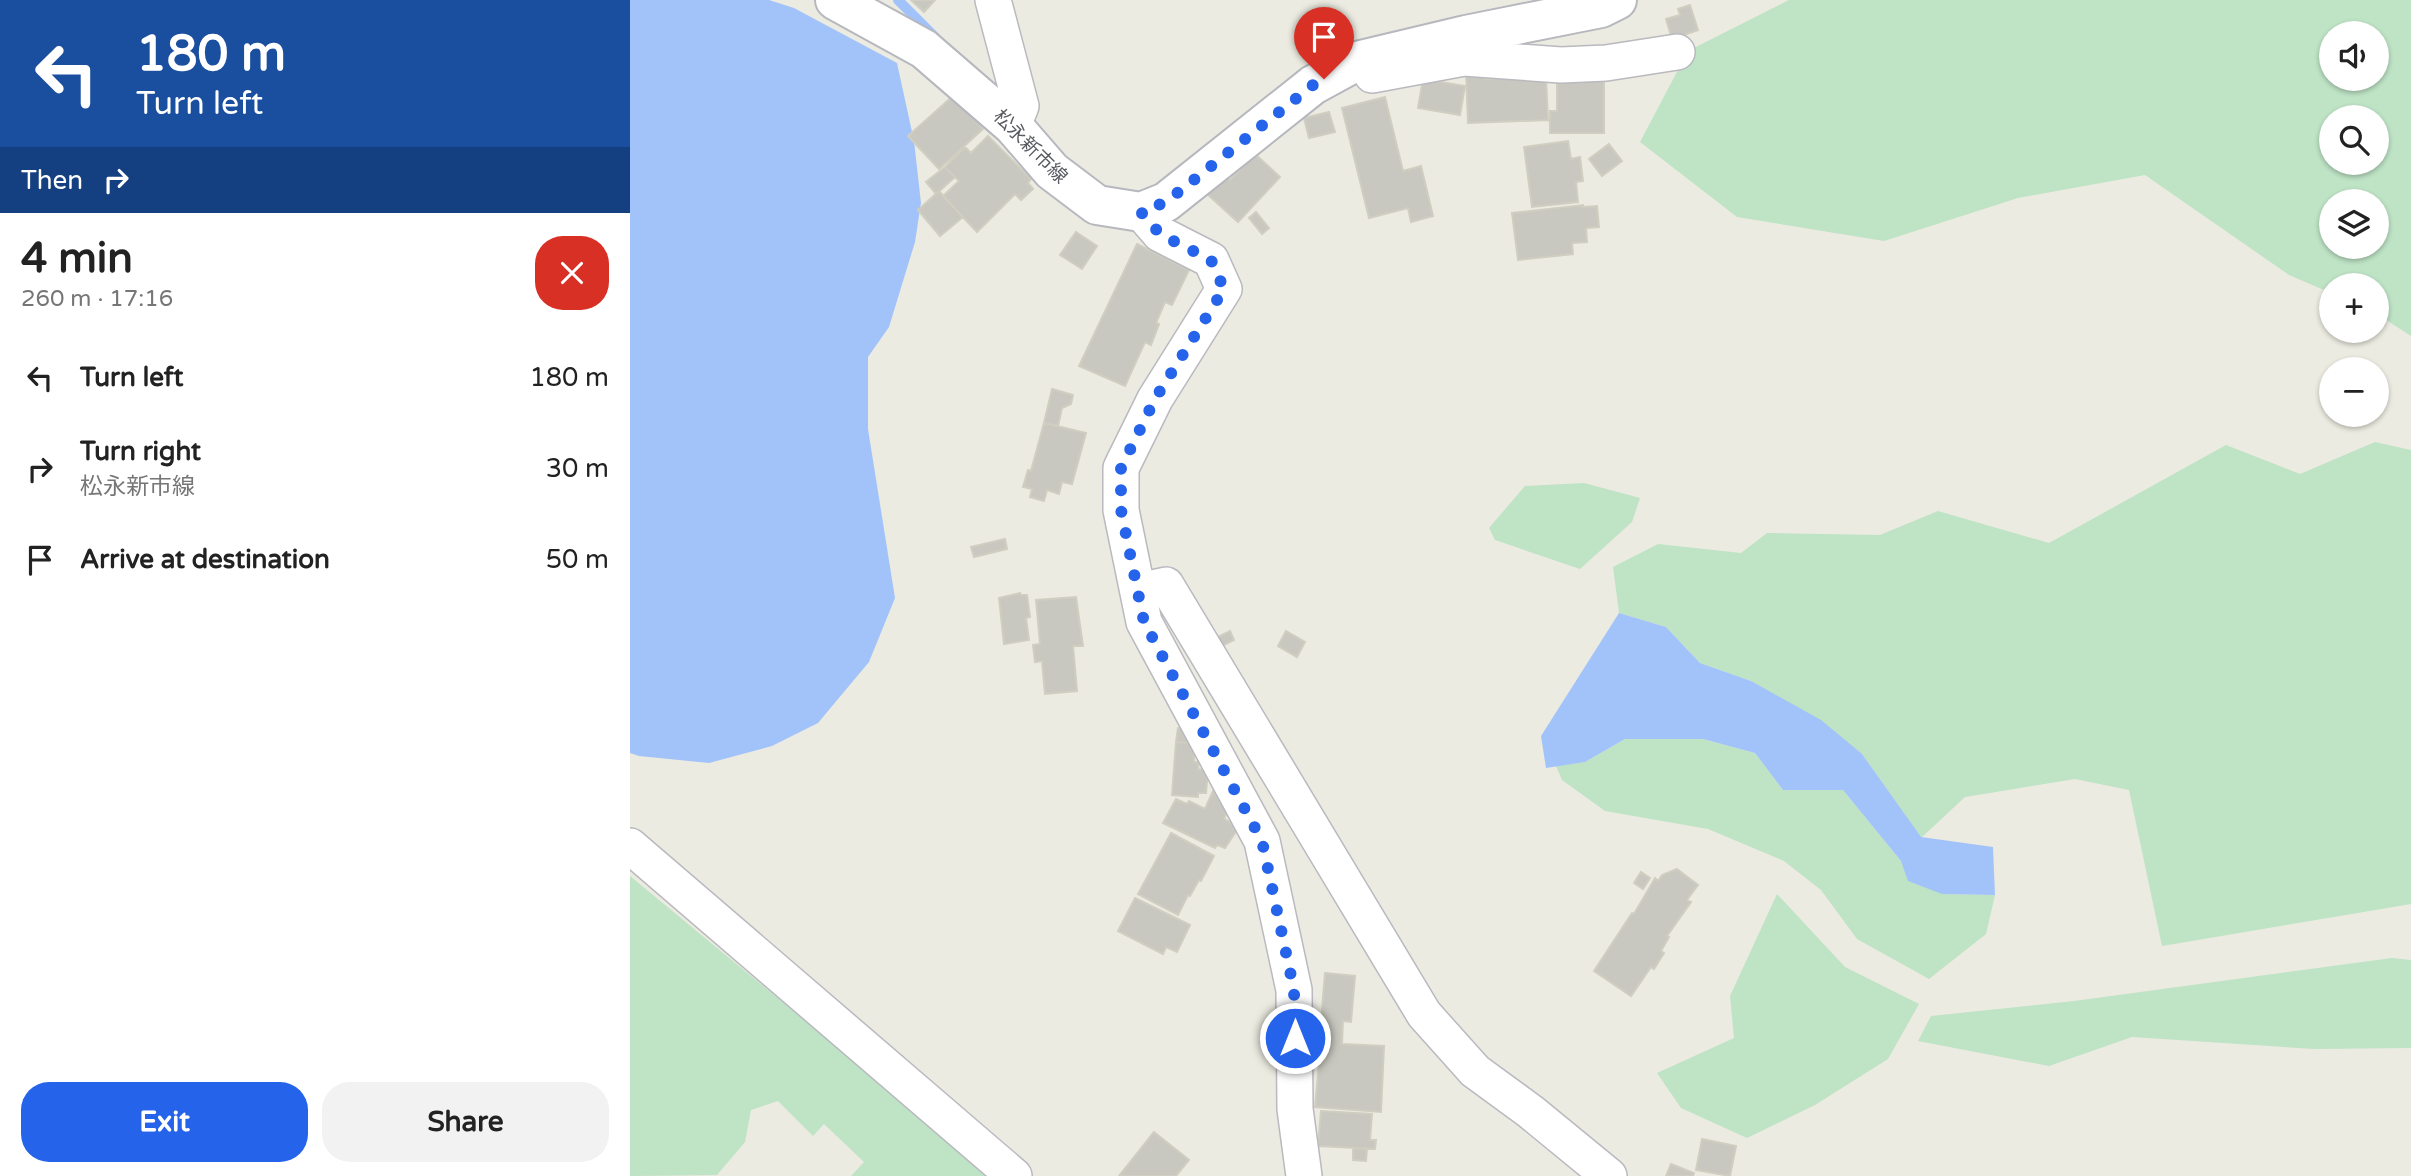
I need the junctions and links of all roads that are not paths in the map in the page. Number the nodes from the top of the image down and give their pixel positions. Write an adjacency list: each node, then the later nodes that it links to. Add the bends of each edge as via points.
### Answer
1 (835, 0): 6 (main road, 松永新市線, via 923,49)
2 (993, 0): 6 (street, via 1021,106)
3 (1617, 0): 5 (main road, via 1601,8 1357,61)
4 (1677, 52): 5 (street, via 1561,65 1464,58 1376,74 1333,90)
5 (1324, 79): 7 (main road, via 1166,202)
6 (1013, 125): 7 (main road, 松永新市線, via 1052,171 1097,205)
7 (1141, 212): 8 (street, via 1160,234 1211,260 1224,289 1155,399 1121,468 1121,510)
8 (1138, 591): 11 (street, via 1144,622 1262,841 1294,990 1295,1109); 12 (street, via 1166,585 1424,1014 1475,1071)
9 (630, 846): 10 (street)
10 (1014, 1176)
11 (1304, 1176)
12 (1609, 1176)

